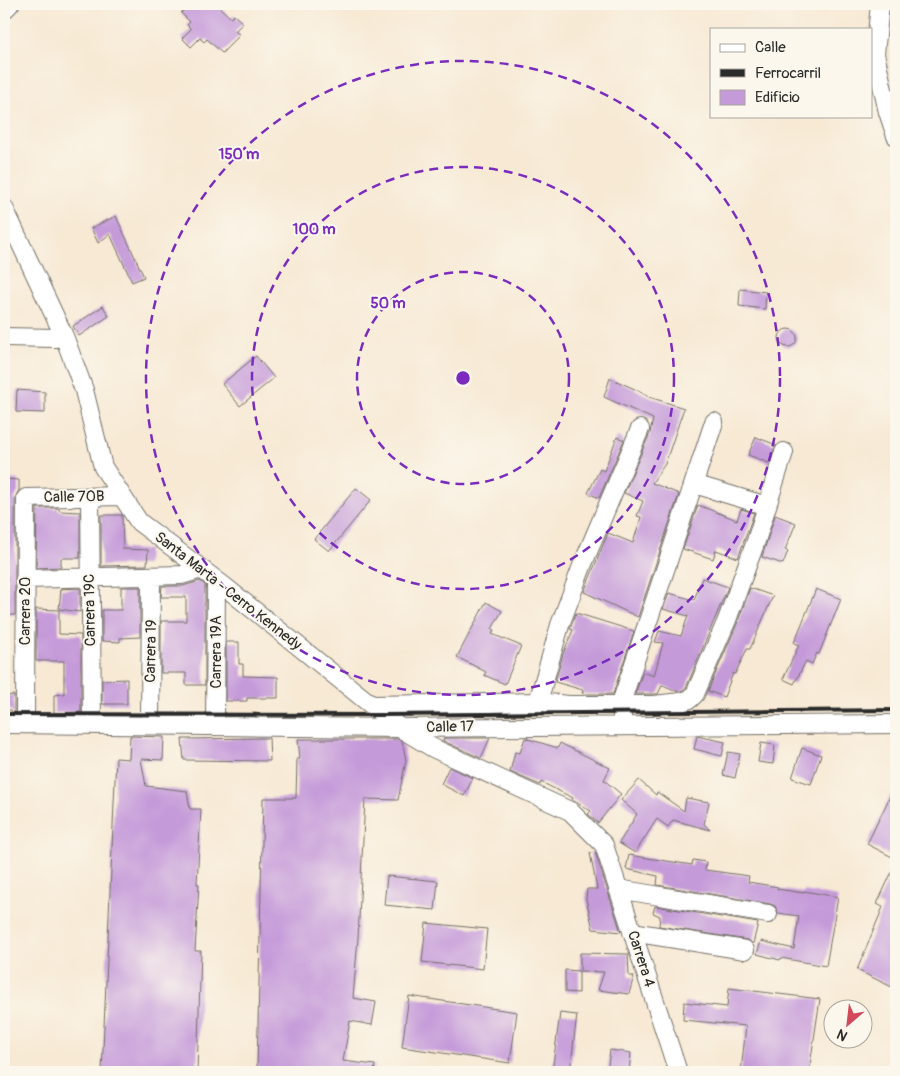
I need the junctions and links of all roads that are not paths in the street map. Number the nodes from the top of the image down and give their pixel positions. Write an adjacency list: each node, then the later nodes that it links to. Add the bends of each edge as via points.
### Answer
1 (10, 4): 3 (street)
2 (880, 4): 4 (street, via 875,54)
3 (4, 10)
4 (896, 136)
5 (4, 208): 6 (street, Santa Marta - Cerro Kennedy)
6 (64, 336): 7 (street); 13 (street, Santa Marta - Cerro Kennedy, via 84,390 103,467)
7 (4, 337)
8 (714, 422): 11 (street)
9 (640, 429): 20 (street, via 560,624)
10 (784, 452): 15 (street)
11 (694, 484): 15 (street); 22 (street)
12 (90, 496): 13 (street, Calle 70B); 14 (street, Calle 70B); 18 (street, Carrera 19C)
13 (122, 496): 16 (street, Santa Marta - Cerro Kennedy, via 139,522)
14 (26, 498): 19 (street, Carrera 20)
15 (767, 506): 22 (street, via 730,611 695,694 681,702)
16 (209, 575): 17 (street); 21 (street, Santa Marta - Cerro Kennedy); 28 (street, Carrera 19A)
17 (152, 577): 18 (street); 26 (street, Carrera 19)
18 (90, 578): 19 (street); 25 (street, Carrera 19C)
19 (26, 579): 24 (street, Carrera 20)
20 (538, 702): 21 (street); 22 (street)
21 (372, 705): 30 (street, Santa Marta - Cerro Kennedy)
22 (622, 705): 29 (street)
23 (4, 724): 24 (street, Calle 17)
24 (25, 724): 25 (street, Calle 17)
25 (92, 724): 26 (street, Calle 17)
26 (150, 724): 28 (street, Calle 17)
27 (896, 724): 29 (street, Calle 17)
28 (215, 725): 30 (street, Calle 17)
29 (623, 725): 30 (street, Calle 17)
30 (400, 728): 31 (street, Santa Marta - Cerro Kennedy, via 433,748 570,811)
31 (604, 845): 32 (street, Carrera 4)
32 (618, 889): 33 (street); 34 (street, Carrera 4)
33 (768, 914)
34 (632, 932): 35 (street); 36 (street, Carrera 4)
35 (745, 950)
36 (678, 1072)

